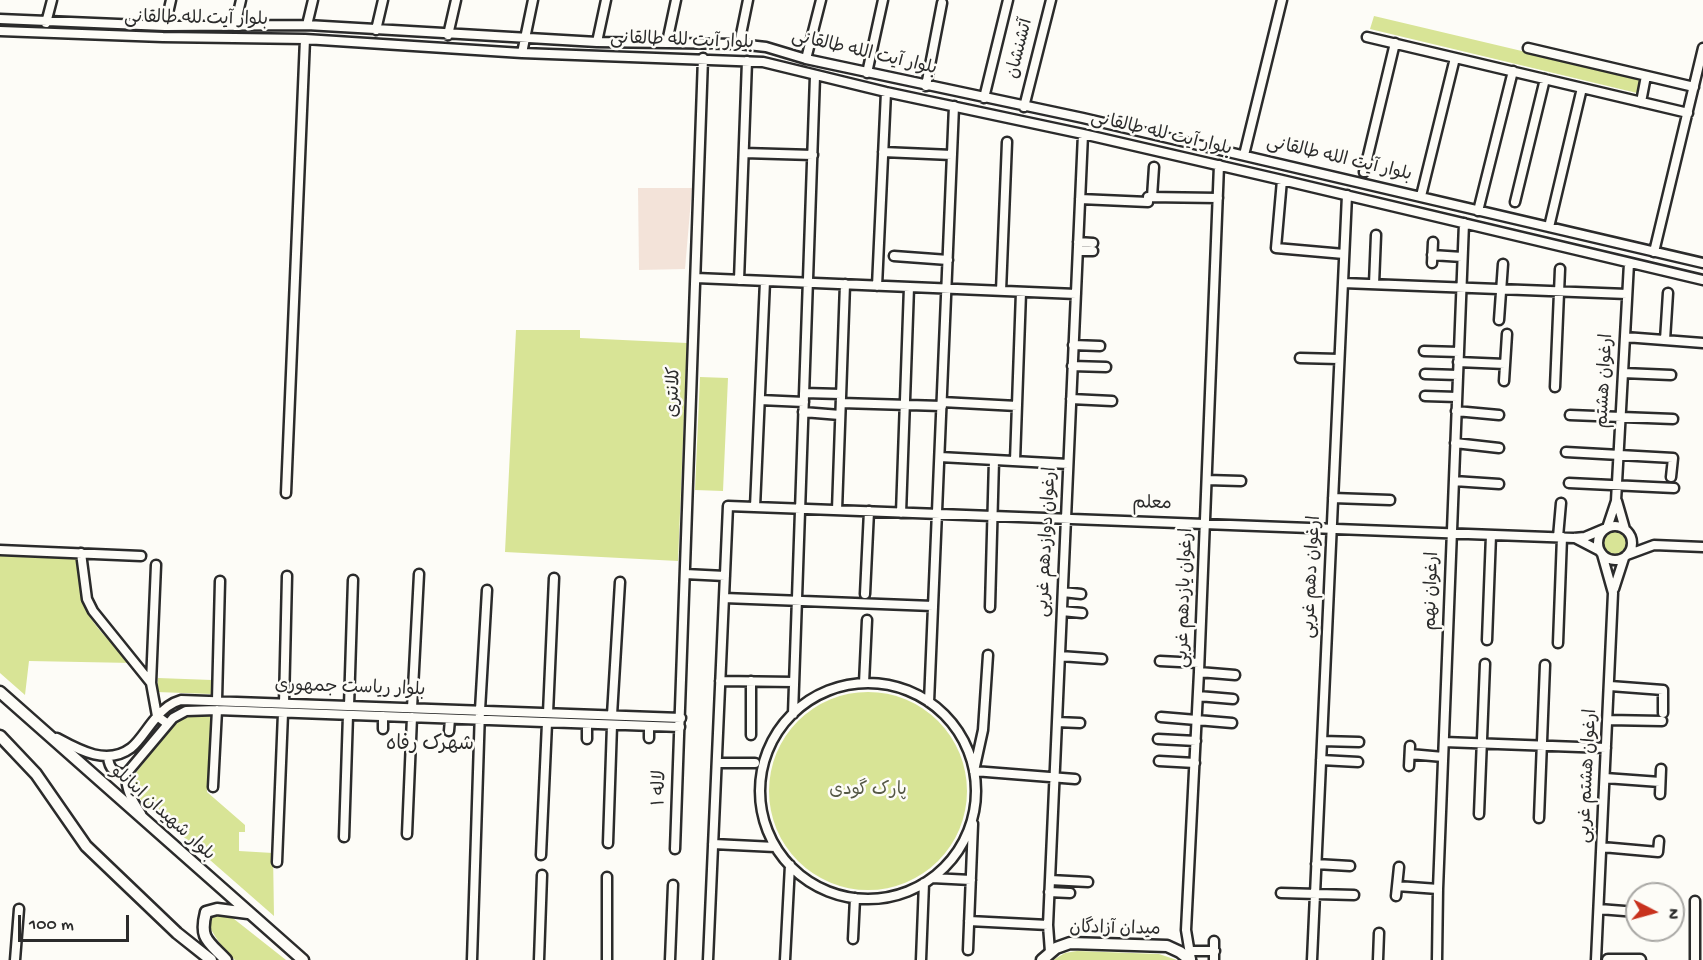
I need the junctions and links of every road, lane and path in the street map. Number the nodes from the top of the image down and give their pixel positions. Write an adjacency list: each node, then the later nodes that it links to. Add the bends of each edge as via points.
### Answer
1 (52, 0): 18 (street)
2 (171, 0): 19 (street)
3 (241, 0): 20 (street)
4 (313, 0): 21 (street)
5 (383, 0): 22 (street)
6 (456, 0): 25 (street)
7 (533, 0): 28 (street)
8 (606, 0): 29 (street)
9 (676, 0): 30 (street)
10 (748, 0): 32 (street)
11 (821, 0): 38 (street)
12 (883, 0): 41 (street)
13 (1008, 0): 49 (street)
14 (1051, 0): 53 (street, آتشنشان)
15 (1282, 0): 61 (street)
16 (942, 3): 45 (street)
17 (0, 19): 18 (street, بلوار آیت الله طالقانی)
18 (47, 20): 19 (street, بلوار آیت الله طالقانی); 24 (street)
19 (165, 26): 20 (street, بلوار آیت الله طالقانی)
20 (235, 26): 21 (street, بلوار آیت الله طالقانی)
21 (307, 26): 22 (street, بلوار آیت الله طالقانی)
22 (376, 30): 25 (street, بلوار آیت الله طالقانی)
23 (0, 31): 24 (street, بلوار آیت لله طالقانی)
24 (44, 32): 27 (street, بلوار آیت لله طالقانی)
25 (448, 35): 28 (street, بلوار آیت الله طالقانی)
26 (1367, 37): 31 (street)
27 (305, 39): 35 (street, بلوار آیت لله طالقانی); 163 (street)
28 (525, 39): 29 (street, بلوار آیت الله طالقانی); 35 (street)
29 (597, 42): 30 (street, بلوار آیت الله طالقانی)
30 (667, 42): 32 (street, بلوار آیت الله طالقانی)
31 (1395, 43): 37 (street); 65 (street)
32 (739, 44): 38 (street, بلوار آیت الله طالقانی)
33 (1528, 48): 43 (street)
34 (1703, 48): 46 (street)
35 (522, 53): 36 (street, بلوار آیت لله طالقانی)
36 (703, 58): 39 (street, بلوار آیت لله طالقانی); 91 (street, کلانتری)
37 (1455, 58): 40 (street); 69 (street)
38 (806, 59): 41 (street, بلوار آیت الله طالقانی)
39 (747, 61): 42 (street, بلوار آیت لله طالقانی); 59 (street)
40 (1513, 71): 44 (street); 75 (street)
41 (867, 73): 45 (street, بلوار آیت الله طالقانی)
42 (815, 76): 48 (street, بلوار آیت لله طالقانی); 62 (street)
43 (1646, 76): 46 (street); 51 (street)
44 (1545, 79): 47 (street); 74 (street)
45 (926, 86): 49 (street, بلوار آیت الله طالقانی)
46 (1694, 87): 54 (street)
47 (1582, 88): 51 (street); 77 (street)
48 (886, 92): 52 (street, بلوار آیت لله طالقانی); 58 (street)
49 (984, 98): 50 (street, بلوار آیت الله طالقانی)
50 (999, 101): 53 (street, بلوار آیت الله طالقانی); 55 (street)
51 (1641, 102): 54 (street)
52 (954, 106): 55 (street, بلوار آیت لله طالقانی); 60 (street)
53 (1024, 107): 61 (street, بلوار آیت الله طالقانی)
54 (1688, 113): 82 (street)
55 (997, 116): 56 (street, بلوار آیت لله طالقانی)
56 (1083, 134): 63 (street, بلوار آیت لله طالقانی); 72 (street, ارغوان دوازدهم غربی)
57 (1007, 142): 104 (street)
58 (883, 152): 60 (street); 99 (street)
59 (744, 153): 62 (street); 92 (street)
60 (952, 155): 86 (street)
61 (1244, 155): 67 (street, بلوار آیت الله طالقانی)
62 (813, 156): 95 (street)
63 (1219, 165): 66 (street, بلوار آیت لله طالقانی); 71 (street, ارغوان یازدهم غربی)
64 (1154, 167): 70 (street)
65 (1364, 172)
66 (1282, 180): 68 (street, بلوار آیت لله طالقانی); 83 (street, via 1276,248)
67 (1374, 186): 69 (street, بلوار آیت الله طالقانی); 73 (street)
68 (1347, 195): 73 (street, بلوار آیت لله طالقانی); 83 (street, ارغوان دهم غربی)
69 (1421, 196): 75 (street, بلوار آیت الله طالقانی)
70 (1152, 197): 71 (street); 72 (street, via 1148,201)
71 (1218, 198): 156 (street, ارغوان یازدهم غربی)
72 (1080, 199): 80 (street, ارغوان دوازدهم غربی)
73 (1370, 201): 76 (street, بلوار آیت لله طالقانی)
74 (1515, 202)
75 (1478, 211): 77 (street, بلوار آیت الله طالقانی)
76 (1464, 223): 85 (street, ارغوان نهم); 87 (street, بلوار آیت لله طالقانی)
77 (1549, 227): 82 (street, بلوار آیت الله طالقانی)
78 (1376, 235): 98 (street)
79 (1433, 242): 85 (street, via 1432,259)
80 (1078, 246): 81 (street); 108 (street, ارغوان دوازدهم غربی)
81 (1093, 247)
82 (1654, 252): 88 (street, بلوار آیت الله طالقانی)
83 (1344, 254): 96 (street, ارغوان دهم غربی)
84 (894, 256): 86 (street)
85 (1462, 257): 101 (street, ارغوان نهم)
86 (948, 260): 102 (street)
87 (1629, 263): 93 (street); 109 (street, ارغوان هشتم)
88 (1703, 263)
89 (1503, 264): 103 (street)
90 (1560, 269): 105 (street)
91 (696, 278): 92 (street); 193 (street, کلانتری)
92 (739, 280): 94 (street)
93 (1703, 280)
94 (765, 281): 95 (street); 135 (street)
95 (808, 283): 97 (street); 131 (street)
96 (1343, 283): 98 (street); 120 (street, ارغوان دهم غربی)
97 (845, 284): 99 (street); 133 (street)
98 (1374, 284): 101 (street)
99 (877, 286): 100 (street)
100 (909, 287): 102 (street); 138 (street)
101 (1461, 288): 103 (street); 118 (street, ارغوان نهم)
102 (946, 289): 104 (street); 137 (street)
103 (1501, 289): 105 (street); 110 (street)
104 (1000, 291): 106 (street)
105 (1559, 291): 109 (street); 129 (street)
106 (1021, 292): 108 (street); 139 (street)
107 (1668, 293): 113 (street)
108 (1076, 294): 115 (street, ارغوان دوازدهم غربی)
109 (1627, 294): 112 (street, ارغوان هشتم)
110 (1499, 320)
111 (1507, 334): 121 (street)
112 (1625, 337): 113 (street); 124 (street, ارغوان هشتم)
113 (1665, 340): 114 (street)
114 (1703, 343)
115 (1073, 345): 116 (street); 122 (street, ارغوان دوازدهم غربی)
116 (1100, 346)
117 (1424, 351): 118 (street)
118 (1459, 357): 121 (street); 126 (street, ارغوان نهم)
119 (1300, 358): 120 (street)
120 (1340, 359): 164 (street, ارغوان دهم غربی)
121 (1505, 364): 128 (street)
122 (1072, 366): 123 (street); 134 (street, ارغوان دوازدهم غربی)
123 (1106, 367)
124 (1623, 373): 127 (street); 145 (street, ارغوان هشتم)
125 (1425, 374): 126 (street)
126 (1458, 375): 132 (street, ارغوان نهم)
127 (1671, 375)
128 (1504, 381)
129 (1555, 387)
130 (1425, 396): 132 (street)
131 (804, 397): 133 (street); 135 (street); 141 (street)
132 (1457, 397): 140 (street, ارغوان نهم)
133 (841, 398): 138 (street); 142 (street)
134 (1071, 399): 136 (street); 154 (street, ارغوان دوازدهم غربی)
135 (760, 400): 168 (street)
136 (1112, 401)
137 (942, 404): 138 (street); 139 (street); 151 (street)
138 (905, 405): 172 (street)
139 (1017, 406): 153 (street)
140 (1456, 411): 143 (street); 147 (street, ارغوان نهم)
141 (803, 412): 142 (street); 169 (street)
142 (840, 415): 170 (street)
143 (1499, 415)
144 (1570, 415): 145 (street)
145 (1621, 418): 146 (street); 150 (street, ارغوان هشتم)
146 (1673, 419)
147 (1455, 443): 148 (street); 157 (street, ارغوان نهم)
148 (1499, 448)
149 (1566, 452): 150 (street)
150 (1619, 455): 155 (street, via 1673,458); 161 (street, ارغوان هشتم)
151 (940, 457): 152 (street); 173 (street)
152 (994, 460): 153 (street); 174 (street)
153 (1015, 461): 154 (street)
154 (1068, 464): 175 (street, ارغوان دوازدهم غربی)
155 (1671, 477)
156 (1207, 480): 158 (street); 176 (street, ارغوان یازدهم غربی)
157 (1454, 481): 160 (street); 180 (street, ارغوان نهم)
158 (1241, 482)
159 (1569, 483): 161 (street)
160 (1499, 484)
161 (1617, 485): 162 (street); 166 (street, ارغوان هشتم)
162 (1674, 488)
163 (286, 494)
164 (1333, 498): 165 (street); 178 (street, ارغوان دهم غربی)
165 (1390, 500)
166 (1616, 501): 177 (street); 179 (street)
167 (1561, 502): 182 (street)
168 (755, 507): 169 (street, معلم); 195 (street, معلم, via 728,506)
169 (800, 509): 170 (street, معلم); 206 (street)
170 (837, 510): 171 (street, معلم)
171 (869, 511): 172 (street, معلم); 203 (street)
172 (901, 513): 173 (street, معلم)
173 (937, 514): 174 (street, معلم); 207 (street)
174 (993, 516): 175 (street, معلم); 208 (street)
175 (1066, 519): 176 (street, معلم); 201 (street, ارغوان دوازدهم غربی)
176 (1205, 524): 178 (street, معلم); 220 (street, ارغوان یازدهم غربی)
177 (1606, 528): 179 (street, via 1616,526); 183 (street); 188 (street, via 1599,537)
178 (1332, 529): 180 (street, معلم); 266 (street, ارغوان دهم غربی)
179 (1627, 531): 184 (street); 190 (street, via 1632,545)
180 (1452, 533): 181 (street, معلم); 268 (street, ارغوان نهم)
181 (1491, 535): 182 (street, معلم); 212 (street)
182 (1560, 537): 183 (street, معلم); 213 (street)
183 (1574, 538): 188 (street)
184 (1654, 545): 185 (street); 190 (street)
185 (1703, 547)
186 (0, 550): 187 (street)
187 (81, 553): 189 (street); 225 (street, via 87,600)
188 (1601, 553): 190 (street, via 1615,560); 202 (street)
189 (141, 556)
190 (1626, 556): 202 (street)
191 (156, 565): 225 (street)
192 (419, 574): 236 (street)
193 (685, 574): 195 (street); 245 (street, کلانتری)
194 (287, 576): 233 (street)
195 (725, 576): 205 (street)
196 (554, 578): 244 (street)
197 (353, 580): 235 (street)
198 (220, 581): 231 (street)
199 (620, 582): 240 (street)
200 (487, 590): 239 (street)
201 (1063, 592): 204 (street); 209 (street, ارغوان دوازدهم غربی)
202 (1613, 593): 227 (street, ارغوان هشتم غربی)
203 (865, 594)
204 (1081, 594)
205 (724, 598): 206 (street); 222 (street)
206 (797, 601): 207 (street); 224 (street)
207 (933, 606): 232 (street)
208 (990, 607)
209 (1062, 611): 210 (street); 215 (street, ارغوان دوازدهم غربی)
210 (1082, 613)
211 (867, 620): 226 (street)
212 (1487, 640)
213 (1558, 643)
214 (988, 656): 282 (street, via 983,730)
215 (1060, 656): 216 (street); 249 (street, ارغوان دوازدهم غربی)
216 (1102, 659)
217 (1160, 661): 220 (street)
218 (1485, 664): 269 (street)
219 (1545, 664): 270 (street)
220 (1199, 668): 221 (street); 229 (street, ارغوان یازدهم غربی)
221 (1235, 675)
222 (720, 681): 223 (street); 277 (street)
223 (750, 681): 224 (street); 260 (street)
224 (794, 682): 237 (street)
225 (151, 683): 241 (street)
226 (864, 683): 232 (street, via 898,687); 237 (street, via 825,692)
227 (1610, 686): 248 (street, ارغوان هشتم غربی); 248 (street, via 1663,690 1663,717)
228 (0, 692): 259 (main road, بلوار شهیدان اینانلو)
229 (1198, 696): 230 (street); 247 (street, ارغوان یازدهم غربی)
230 (1233, 699)
231 (217, 700): 233 (street, بلوار ریاست جمهوری); 241 (street, بلوار ریاست جمهوری, via 174,702)
232 (929, 702): 282 (street, via 958,732)
233 (284, 708): 234 (street, بلوار ریاست جمهوری); 235 (street, بلوار ریاست جمهوری); 303 (street)
234 (217, 710): 252 (street, بلوار ریاست جمهوری, via 180,713); 288 (street)
235 (348, 710): 236 (street, بلوار ریاست جمهوری); 242 (street, بلوار ریاست جمهوری); 295 (street)
236 (412, 713): 238 (street, بلوار ریاست جمهوری); 242 (street, بلوار ریاست جمهوری); 246 (street, بلوار ریاست جمهوری); 294 (street)
237 (793, 714): 299 (street, via 770,746 761,779 763,814)
238 (465, 715): 239 (street, بلوار ریاست جمهوری); 246 (street, بلوار ریاست جمهوری)
239 (479, 715): 244 (street, بلوار ریاست جمهوری); 340 (street)
240 (612, 715): 244 (street, بلوار ریاست جمهوری); 245 (street, بلوار ریاست جمهوری)
241 (157, 716): 252 (street); 272 (street, بلوار ریاست جمهوری, via 132,748)
242 (383, 716): 257 (street)
243 (1161, 717): 247 (street)
244 (548, 718): 253 (street, بلوار ریاست جمهوری); 302 (street)
245 (681, 718): 256 (street, کلانتری)
246 (450, 719): 258 (street)
247 (1197, 720): 251 (street); 265 (street, ارغوان یازدهم غربی)
248 (1608, 720): 271 (street, ارغوان هشتم غربی)
249 (1057, 722): 250 (street); 284 (street, ارغوان دوازدهم غربی)
250 (1080, 723)
251 (1232, 723)
252 (168, 724): 283 (street, بلوار ریاست جمهوری)
253 (587, 724): 254 (street, بلوار ریاست جمهوری); 263 (street)
254 (612, 725): 255 (street, بلوار ریاست جمهوری); 297 (street)
255 (649, 726): 256 (street, بلوار ریاست جمهوری); 262 (street)
256 (680, 728): 301 (street, لاله ۱)
257 (383, 729)
258 (449, 731)
259 (45, 733): 272 (street, via 91,754); 293 (main road, بلوار شهیدان اینانلو)
260 (751, 735)
261 (0, 736): 337 (main road, via 36,774 86,846)
262 (649, 738)
263 (587, 739)
264 (1158, 739): 265 (street)
265 (1196, 741): 279 (street, ارغوان یازدهم غربی)
266 (1322, 741): 267 (street); 274 (street, ارغوان دهم غربی)
267 (1359, 742)
268 (1444, 742): 269 (street); 273 (street, ارغوان نهم)
269 (1482, 744): 270 (street); 291 (street)
270 (1542, 746): 271 (street); 292 (street)
271 (1606, 748): 285 (street, ارغوان هشتم غربی)
272 (108, 757): 283 (street, via 112,770)
273 (1443, 757): 280 (street, via 1410,750); 315 (street, ارغوان نهم)
274 (1321, 760): 276 (street); 304 (street, ارغوان دهم غربی)
275 (1159, 761): 279 (street)
276 (1358, 762)
277 (717, 763): 278 (street); 298 (street)
278 (755, 763)
279 (1195, 763): 335 (street, ارغوان یازدهم غربی, via 1186,930)
280 (1409, 766)
281 (1661, 769): 287 (street)
282 (974, 771): 284 (street); 290 (street)
283 (126, 774): 293 (street, via 129,795)
284 (1054, 778): 286 (street); 312 (street, ارغوان دوازدهم غربی)
285 (1605, 778): 287 (street); 300 (street, ارغوان هشتم غربی)
286 (1075, 779)
287 (1660, 782): 289 (street)
288 (213, 787)
289 (1660, 794)
290 (974, 812): 310 (street, via 959,849); 311 (street)
291 (1479, 814)
292 (1539, 818)
293 (148, 825): 326 (main road, بلوار شهیدان اینانلو)
294 (407, 834)
295 (344, 837)
296 (1659, 841): 300 (street, via 1658,852)
297 (608, 843)
298 (713, 844): 299 (street); 344 (street)
299 (775, 847): 305 (street)
300 (1602, 847): 324 (street, ارغوان هشتم غربی)
301 (675, 849)
302 (542, 855)
303 (277, 862)
304 (1316, 864): 306 (street); 319 (street, ارغوان دهم غربی)
305 (790, 865): 321 (street, via 819,887); 345 (street)
306 (1350, 866)
307 (1399, 867): 315 (street, via 1397,891)
308 (542, 875): 341 (street)
309 (607, 877): 342 (street)
310 (928, 880): 311 (street); 321 (street, via 891,896); 346 (street)
311 (971, 880): 327 (street)
312 (1050, 880): 313 (street); 316 (street, ارغوان دوازدهم غربی)
313 (1088, 882)
314 (673, 885): 343 (street)
315 (1438, 889): 349 (street, ارغوان نهم)
316 (1049, 892): 317 (street); 328 (street, ارغوان دوازدهم غربی)
317 (1070, 893)
318 (1281, 893): 319 (street)
319 (1315, 894): 320 (street); 347 (street, ارغوان دهم غربی)
320 (1354, 895)
321 (855, 898): 330 (street)
322 (1695, 901): 353 (street)
323 (19, 909): 336 (street)
324 (1599, 909): 325 (street); 350 (street, ارغوان هشتم غربی)
325 (1625, 911)
326 (249, 913): 338 (main road, via 218,909 206,912 202,928); 339 (main road, بلوار شهیدان اینانلو)
327 (969, 921): 328 (street); 332 (street)
328 (1048, 925): 334 (street, ارغوان دوازدهم غربی)
329 (1379, 933): 348 (street)
330 (853, 939)
331 (1214, 941): 333 (street)
332 (968, 950)
333 (1215, 955): 335 (street)
334 (1046, 956): 335 (main road, میدان آزادگان, via 1070,943 1160,946)
335 (1190, 957)
336 (15, 960)
337 (211, 960)
338 (226, 960)
339 (303, 960)
340 (472, 960)
341 (539, 960)
342 (606, 960)
343 (670, 960)
344 (708, 960)
345 (785, 960)
346 (921, 960)
347 (1312, 960)
348 (1378, 960)
349 (1437, 960)
350 (1596, 960)
351 (1608, 960): 352 (main road)
352 (1640, 960)
353 (1695, 960)

